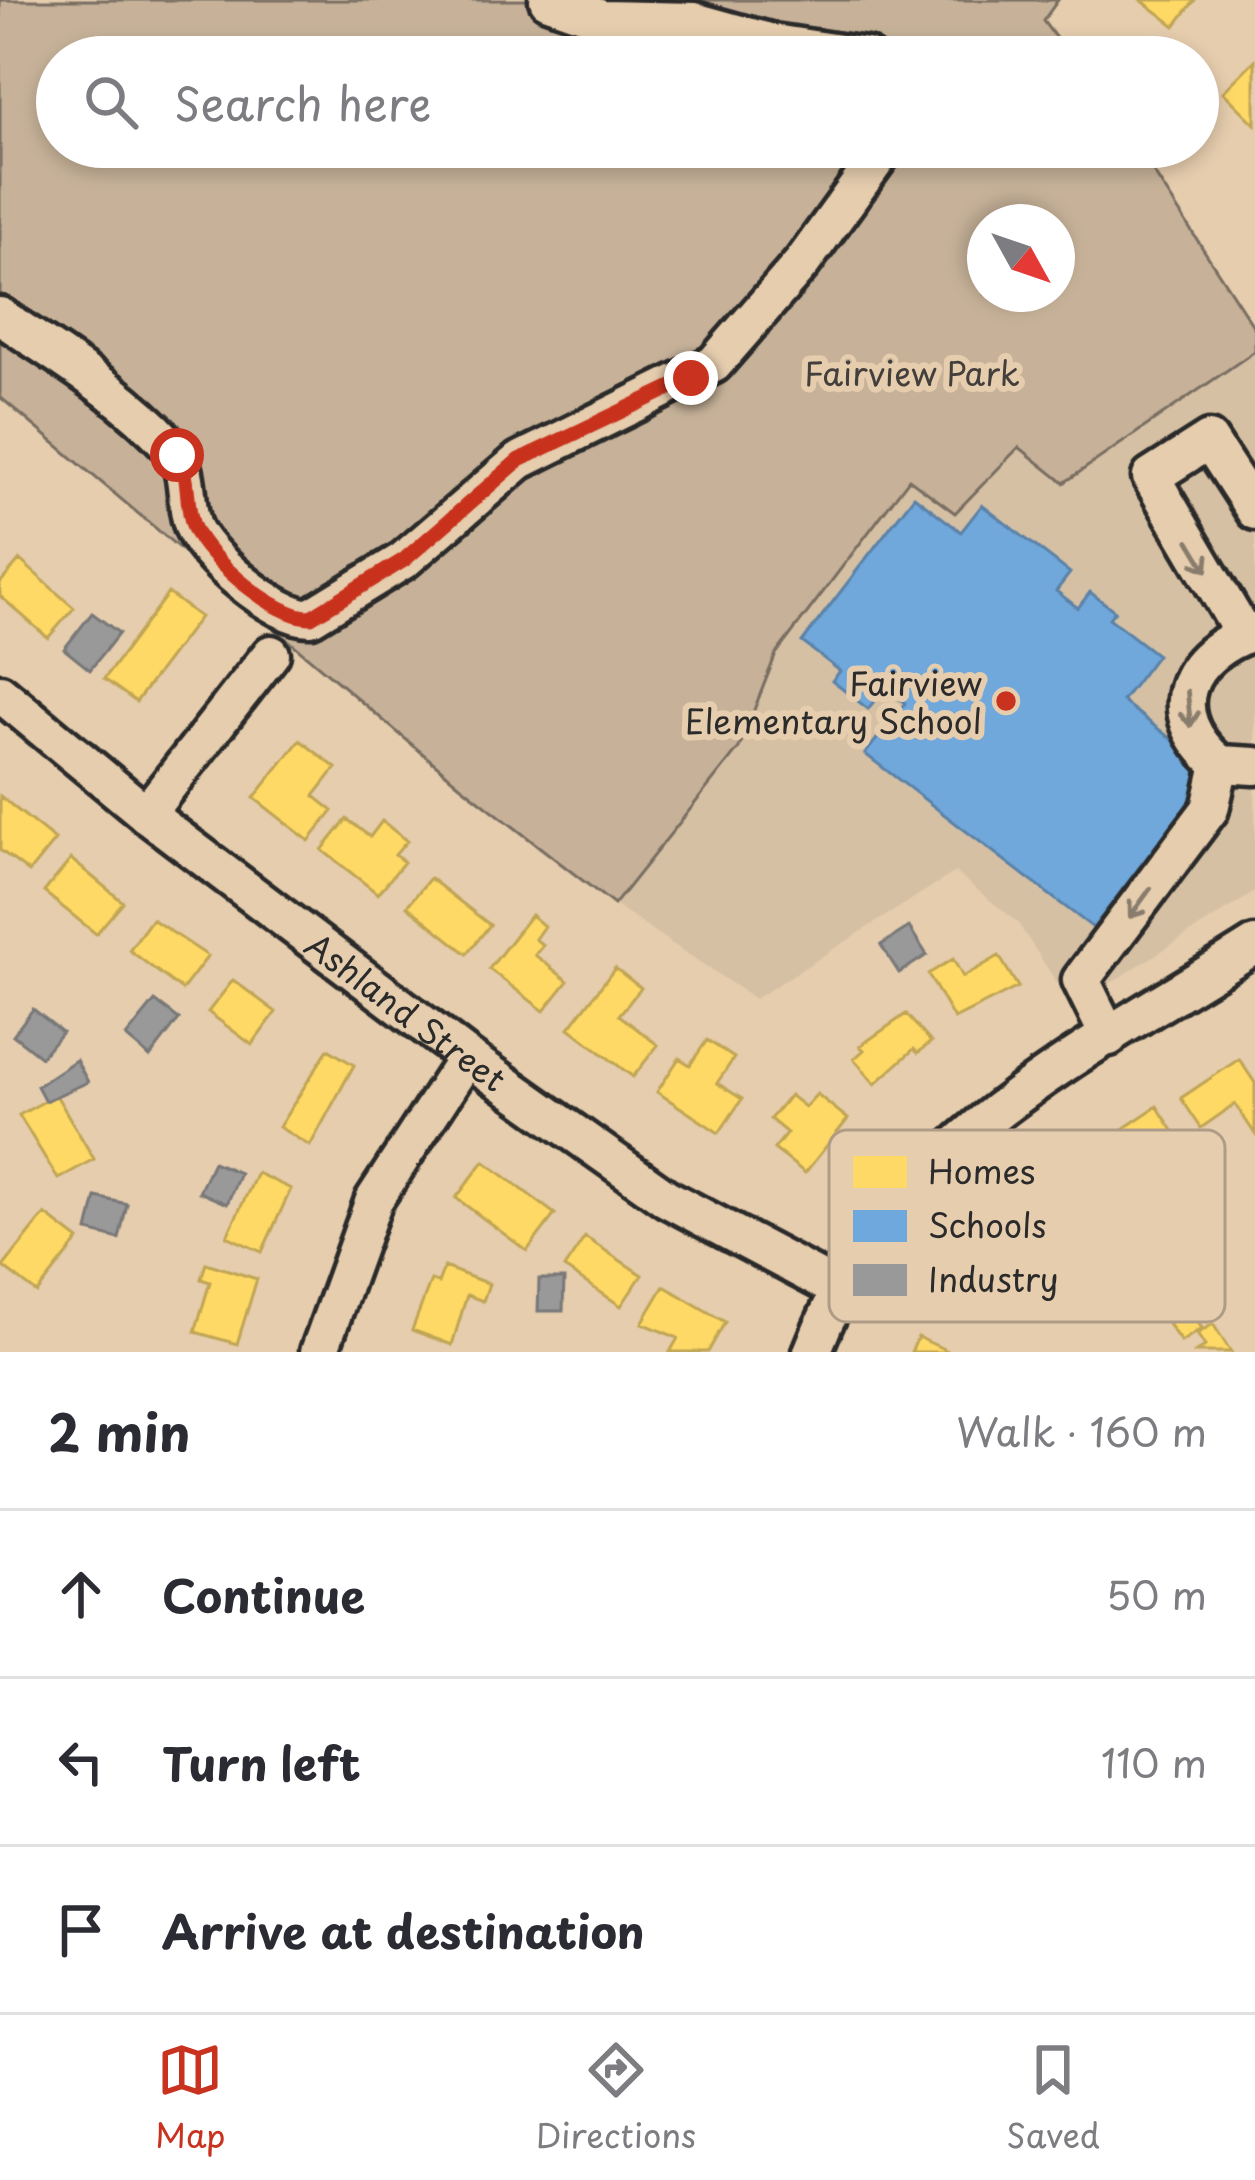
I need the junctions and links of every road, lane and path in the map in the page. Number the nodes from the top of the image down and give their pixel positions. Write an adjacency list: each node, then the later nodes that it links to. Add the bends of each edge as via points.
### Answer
1 (548, 0): 2 (street, via 602,19 694,21)
2 (747, 36)
3 (871, 168): 4 (street, via 714,364 519,460 404,560 311,617 271,604 202,542 191,521 187,474 167,443)
4 (0, 316)
5 (1255, 511): 6 (street, one-way to 6, via 1209,440 1151,477)
6 (1250, 633): 9 (street, one-way to 9, via 1208,655 1186,692 1195,738)
7 (271, 654): 10 (street)
8 (0, 693): 10 (street, Ashland Street)
9 (1238, 765): 12 (street, one-way to 12, via 1081,980)
10 (146, 814): 13 (street, Ashland Street)
11 (1255, 945): 12 (street)
12 (1109, 1037): 14 (street)
13 (467, 1057): 15 (street, Ashland Street, via 667,1198); 17 (street, via 374,1200)
14 (972, 1130)
15 (829, 1284)
16 (829, 1307): 18 (street)
17 (319, 1352)
18 (812, 1352)

